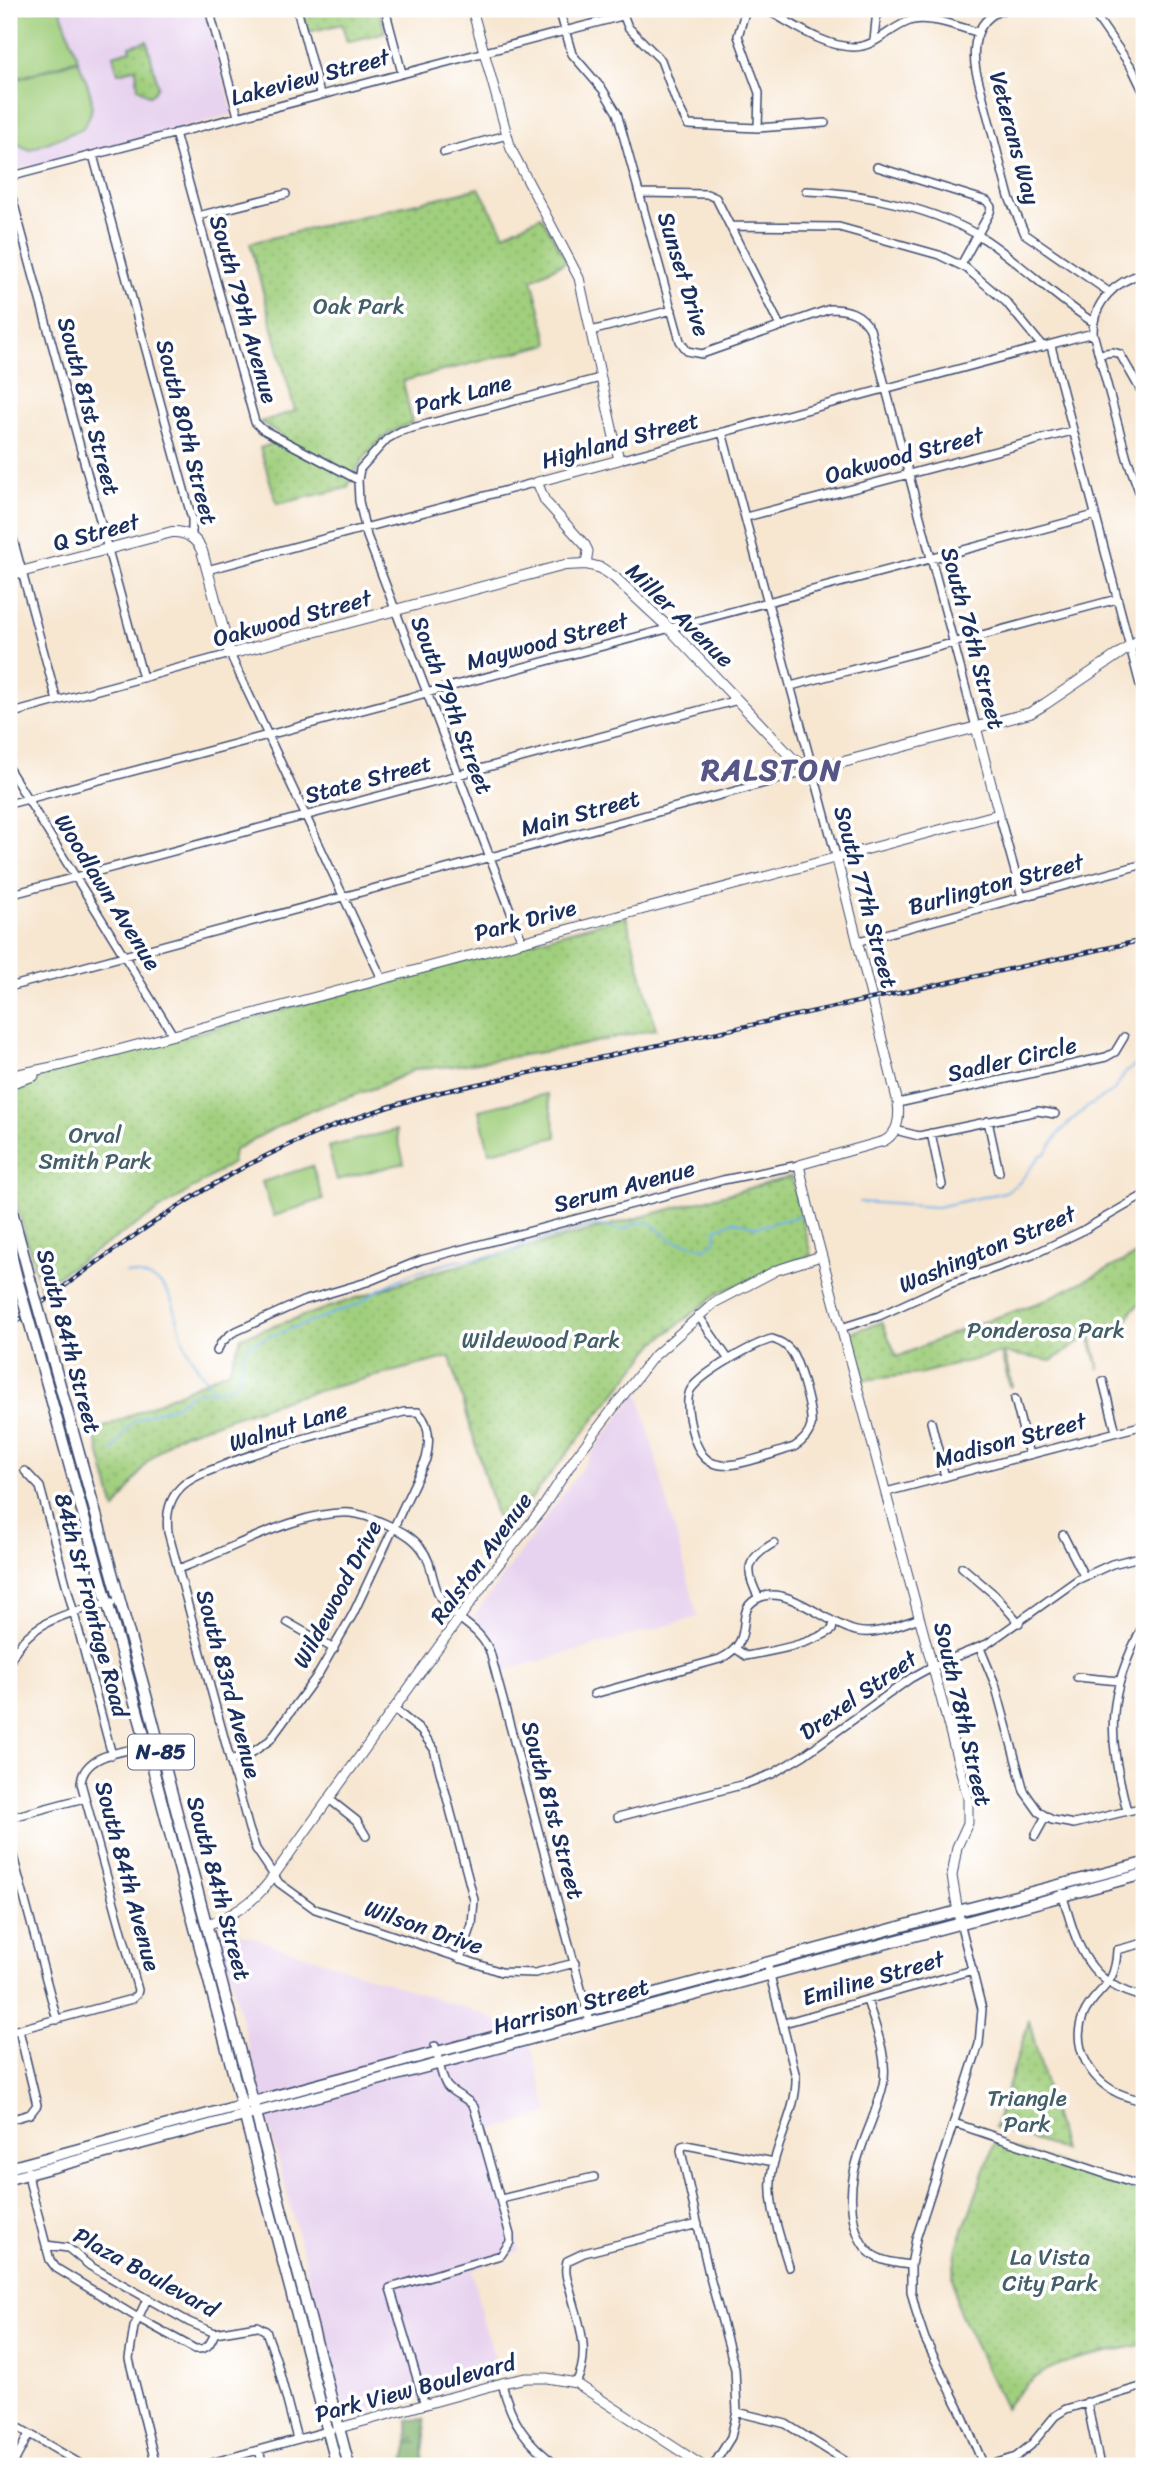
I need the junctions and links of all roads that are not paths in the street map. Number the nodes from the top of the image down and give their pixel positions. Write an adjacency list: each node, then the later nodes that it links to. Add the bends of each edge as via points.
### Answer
1 (209, 9): 21 (street)
2 (297, 9): 20 (street)
3 (385, 9): 17 (street)
4 (472, 9): 15 (street)
5 (559, 9): 12 (street, Sunset Drive)
6 (746, 9): 23 (street, via 738,36 760,93)
7 (765, 9): 14 (street, via 833,44 855,47)
8 (1006, 9): 13 (street, via 986,20)
9 (1091, 9): 18 (street)
10 (877, 10): 14 (street)
11 (622, 12): 12 (street, Lakeview Street); 23 (street, via 628,27 661,60 688,125)
12 (565, 29): 15 (street, Lakeview Street); 32 (street, Sunset Drive, via 576,60 614,107)
13 (977, 32): 14 (street, via 910,20); 39 (street, Veterans Way, via 973,50 976,71 1018,221 1025,234)
14 (874, 41)
15 (484, 51): 17 (street, Lakeview Street); 25 (street)
16 (1144, 72): 18 (street)
17 (402, 73): 20 (street, Lakeview Street)
18 (1135, 75): 19 (street)
19 (1144, 93)
20 (320, 94): 21 (street, Lakeview Street)
21 (238, 116): 24 (street, Lakeview Street)
22 (825, 123): 23 (street)
23 (758, 128)
24 (175, 133): 27 (street, Lakeview Street); 34 (street, South 79th Avenue)
25 (507, 135): 26 (street); 43 (street, via 516,162 576,270)
26 (444, 152)
27 (93, 155): 29 (street, Lakeview Street); 61 (street, South 80th Street, via 192,519)
28 (877, 167): 36 (street, via 988,201 990,212)
29 (9, 177)
30 (9, 186): 62 (street, South 81st Street)
31 (806, 191): 36 (street, via 858,195 952,222)
32 (639, 193): 35 (street, via 712,196); 40 (street, Sunset Drive)
33 (286, 194): 34 (street)
34 (198, 216): 54 (street, South 79th Avenue, via 256,422)
35 (731, 226): 37 (street, via 839,227); 42 (street)
36 (978, 236): 37 (street); 41 (street)
37 (961, 265): 45 (street, via 1006,302)
38 (1144, 273): 39 (street)
39 (1109, 292): 41 (street)
40 (671, 310): 42 (street, Sunset Drive, via 680,341 692,354); 43 (street)
41 (1093, 322): 44 (street)
42 (780, 326): 48 (street, Sunset Drive, via 830,309 854,313 870,329)
43 (591, 331): 47 (street)
44 (1093, 333): 45 (street, Highland Street); 46 (street)
45 (1047, 347): 48 (street, Highland Street); 50 (street)
46 (1099, 354): 49 (street, via 1120,355); 56 (street)
47 (600, 378): 52 (street); 54 (street, Park Lane, via 401,431 387,439 360,469)
48 (887, 390): 51 (street, Highland Street); 53 (street, South 76th Street)
49 (1144, 396)
50 (1072, 431): 53 (street, Oakwood Street); 57 (street)
51 (722, 432): 52 (street, Highland Street); 58 (street, South 77th Street)
52 (619, 460): 55 (street, Highland Street)
53 (909, 474): 58 (street, Oakwood Street); 63 (street, South 76th Street)
54 (358, 480): 60 (street, South 79th Street)
55 (537, 482): 60 (street, Highland Street); 64 (street, via 545,501 585,545)
56 (1144, 505)
57 (1095, 515): 63 (street, Maywood Street); 68 (street)
58 (746, 517): 69 (street, South 77th Street)
59 (9, 524): 66 (street)
60 (366, 528): 65 (street, Highland Street); 70 (street, South 79th Street)
61 (192, 538): 62 (main road, Q Street, via 172,532); 65 (main road, South 80th Street, via 199,544)
62 (109, 549): 66 (main road, Q Street); 76 (street, South 81st Street)
63 (932, 558): 69 (street, Maywood Street); 73 (street, South 76th Street)
64 (586, 564): 70 (main road, Oakwood Street, via 565,565); 71 (main road, Miller Avenue, via 613,576)
65 (207, 570): 75 (main road, South 80th Street)
66 (22, 571): 67 (main road, Q Street); 81 (street)
67 (9, 575)
68 (1117, 599): 73 (street); 74 (street)
69 (768, 602): 71 (street, Maywood Street); 77 (street, South 77th Street)
70 (395, 610): 75 (main road, Oakwood Street); 78 (street, South 79th Street)
71 (670, 628): 78 (street, Maywood Street); 79 (main road, Miller Avenue)
72 (1144, 637): 74 (main road, Main Street)
73 (954, 643): 77 (street); 83 (street, South 76th Street)
74 (1130, 647): 80 (street); 83 (main road, Main Street, via 1038,709)
75 (230, 654): 76 (street, Oakwood Street); 84 (street, South 80th Street)
76 (144, 678): 81 (street, Oakwood Street)
77 (790, 686): 86 (street, South 77th Street)
78 (427, 693): 84 (street, Maywood Street); 87 (street, South 79th Street)
79 (738, 700): 86 (main road, Miller Avenue, via 793,759); 87 (street, State Street)
80 (1144, 700)
81 (57, 701): 82 (street, Oakwood Street)
82 (9, 714)
83 (976, 727): 86 (main road, Main Street); 90 (street, South 76th Street)
84 (268, 735): 88 (street, Maywood Street); 91 (street, South 80th Street)
85 (9, 769): 88 (street, Woodlawn Avenue)
86 (813, 770): 92 (street, South 77th Street); 93 (street, Main Street)
87 (458, 775): 91 (street, State Street); 93 (street, South 79th Street)
88 (27, 799): 89 (street, Maywood Street); 95 (street, Woodlawn Avenue)
89 (9, 804)
90 (999, 814): 92 (street, Park Drive); 98 (street, South 76th Street)
91 (306, 815): 95 (street, State Street); 97 (street, South 80th Street)
92 (836, 856): 99 (street, Park Drive); 100 (street, South 77th Street)
93 (490, 857): 97 (street, Main Street); 99 (street, South 79th Street)
94 (1144, 864): 98 (street, Burlington Street)
95 (76, 877): 96 (street, State Street); 101 (street, Woodlawn Avenue)
96 (9, 895)
97 (343, 896): 101 (street, Main Street); 102 (street, South 80th Street)
98 (1022, 897): 100 (street, Burlington Street)
99 (522, 941): 102 (street, Park Drive)
100 (859, 941): 109 (street, South 77th Street)
101 (124, 956): 103 (street, Main Street); 104 (street, Woodlawn Avenue)
102 (382, 979): 104 (street, Park Drive)
103 (9, 987)
104 (173, 1035): 106 (street, Park Drive)
105 (1124, 1037): 109 (street, Sadler Circle, via 1106,1057)
106 (62, 1065): 107 (street, Park Drive); 108 (street, Park Drive)
107 (9, 1076)
108 (9, 1084)
109 (898, 1103): 112 (street, South 77th Street, via 900,1119)
110 (1055, 1114): 111 (street, via 1038,1111)
111 (988, 1121): 113 (street); 115 (street)
112 (895, 1130): 113 (street, via 912,1135); 114 (street, Serum Avenue, via 884,1141)
113 (931, 1133): 116 (street)
114 (799, 1165): 120 (street, South 78th Street); 123 (street, Serum Avenue, via 723,1180 412,1263 269,1316 232,1333)
115 (999, 1172)
116 (942, 1185)
117 (1144, 1195): 122 (street, Washington Street, via 1032,1255)
118 (9, 1200): 144 (main road, South 84th Street / N-85, bridge)
119 (9, 1246): 144 (main road, South 84th Street / N-85, bridge)
120 (821, 1256): 121 (street, Ralston Avenue, via 754,1281); 122 (street, South 78th Street)
121 (698, 1315): 124 (street); 146 (street, Ralston Avenue, via 652,1358)
122 (841, 1328): 134 (street, South 78th Street)
123 (217, 1350)
124 (729, 1360): 124 (street, via 755,1344 772,1339 783,1342 792,1353 811,1421 802,1442 729,1465 701,1454 687,1408 689,1394 696,1383)
125 (1103, 1381): 130 (street)
126 (1015, 1399): 131 (street)
127 (422, 1415): 135 (street, Walnut Lane, via 404,1412 257,1453 193,1479); 136 (street, Wildewood Drive, via 428,1430 426,1459)
128 (931, 1422): 133 (street)
129 (1144, 1425): 130 (street, Madison Street)
130 (1116, 1432): 131 (street, Madison Street)
131 (1029, 1455): 133 (street, Madison Street)
132 (25, 1471): 145 (street, 84th St Frontage Road, via 40,1487)
133 (945, 1477): 134 (street, Madison Street)
134 (886, 1492): 147 (street, South 78th Street)
135 (173, 1498): 141 (street, South 83rd Avenue, via 167,1525)
136 (394, 1528): 141 (street, South 81st Street, via 358,1514 329,1514); 146 (street, South 81st Street, via 423,1550 442,1602); 152 (street, Wildewood Drive)
137 (1063, 1535): 142 (street)
138 (774, 1543): 143 (street, via 757,1554 749,1569)
139 (1144, 1556): 142 (street, Drexel Street)
140 (962, 1567): 150 (street, via 996,1595)
141 (178, 1569): 163 (street, South 83rd Avenue)
142 (1084, 1576): 150 (street, Drexel Street)
143 (759, 1598): 149 (street, via 783,1596); 154 (street, via 747,1608)
144 (113, 1602): 145 (street); 161 (main road, South 84th Street / N-85); 180 (main road, South 84th Street / N-85)
145 (75, 1613): 155 (street, via 36,1628 20,1643); 162 (street, 84th St Frontage Road)
146 (461, 1618): 160 (street, Ralston Avenue); 183 (street, South 81st Street, via 490,1652)
147 (920, 1618): 149 (street, via 868,1632); 156 (street, South 78th Street)
148 (287, 1622): 152 (street)
149 (834, 1622): 154 (street, via 824,1635 793,1644 746,1656)
150 (1019, 1623): 153 (street, Drexel Street)
151 (1144, 1623): 158 (street)
152 (334, 1648): 163 (street, Wildewood Drive, via 270,1740)
153 (980, 1648): 156 (street, Drexel Street); 168 (street, via 995,1684 1024,1791)
154 (736, 1649): 159 (street, via 720,1659)
155 (9, 1664)
156 (933, 1666): 169 (street, Drexel Street, via 772,1774); 179 (street, South 78th Street, via 968,1798 968,1824 957,1847 952,1875)
157 (1077, 1677): 158 (street)
158 (1119, 1681): 167 (street, via 1113,1742)
159 (594, 1694)
160 (394, 1709): 165 (street, Ralston Avenue); 182 (street, via 421,1731 434,1749 473,1889 472,1925)
161 (147, 1746): 162 (street); 174 (main road, South 84th Street / N-85)
162 (112, 1755): 164 (street, South 84th Avenue, via 85,1767)
163 (230, 1761): 177 (street, South 83rd Avenue, via 252,1839)
164 (84, 1798): 170 (street); 190 (street, South 84th Avenue, via 138,1990 132,1999)
165 (328, 1799): 171 (street, via 357,1821); 177 (street, Ralston Avenue)
166 (1144, 1807): 167 (street)
167 (1128, 1811): 168 (street, via 1074,1824)
168 (1046, 1816): 172 (street)
169 (618, 1817)
170 (9, 1818)
171 (366, 1836)
172 (1035, 1836)
173 (9, 1841): 190 (street)
174 (177, 1860): 180 (main road, via 198,1917); 196 (main road, South 84th Street / N-85)
175 (1144, 1863): 178 (main road, Harrison Street)
176 (1144, 1874): 178 (main road, Harrison Street)
177 (274, 1876): 180 (street, Ralston Avenue, via 252,1902); 182 (street, Wilson Drive, via 315,1909)
178 (1061, 1890): 179 (main road, Harrison Street); 186 (street, via 1075,1940 1091,1967)
179 (959, 1917): 184 (main road, Harrison Street); 185 (street, South 78th Street)
180 (207, 1925): 196 (main road, South 84th Street / N-85)
181 (1144, 1943): 186 (street, via 1117,1950 1115,1974)
182 (460, 1959): 183 (street, Wilson Drive, via 512,1973 535,1973)
183 (575, 1963): 189 (street, South 81st Street)
184 (768, 1968): 189 (main road, Harrison Street); 191 (street)
185 (973, 1970): 188 (street, Emiline Street); 198 (street, South 78th Street, via 982,2009 979,2043)
186 (1109, 1983): 187 (street); 195 (street, via 1084,2014 1079,2044 1098,2080 1118,2093)
187 (1144, 1997)
188 (867, 2000): 191 (street, Emiline Street); 209 (street, via 884,2066 883,2084 852,2176 852,2211 864,2249 890,2263)
189 (589, 2017): 194 (main road, Harrison Street)
190 (57, 2020): 192 (street)
191 (784, 2023): 199 (street, via 797,2091)
192 (19, 2030): 193 (street); 197 (street, via 36,2107 30,2114)
193 (9, 2032)
194 (437, 2054): 196 (main road, Harrison Street); 206 (street, via 447,2087 474,2107)
195 (1144, 2101)
196 (249, 2109): 200 (main road, Harrison Street); 202 (main road, Harrison Street); 221 (main road, South 84th Street / N-85)
197 (9, 2120)
198 (954, 2123): 205 (street); 209 (street, South 78th Street)
199 (775, 2158): 207 (street, via 682,2146); 210 (street, via 772,2205)
200 (32, 2161): 201 (main road, Harrison Street); 202 (street)
201 (9, 2168)
202 (27, 2174): 204 (main road, Harrison Street); 208 (street)
203 (594, 2177): 206 (street)
204 (9, 2179)
205 (1144, 2187)
206 (502, 2199): 218 (street, via 510,2242 501,2255 390,2288)
207 (698, 2224): 215 (street, via 567,2261 567,2279 584,2342 584,2363); 219 (street, via 734,2369)
208 (46, 2245): 211 (street, Plaza Boulevard, via 68,2248); 212 (street, via 56,2268)
209 (911, 2265): 236 (street, South 78th Street, via 911,2291 925,2339)
210 (789, 2267)
211 (147, 2299): 212 (street); 213 (street, Plaza Boulevard)
212 (138, 2318): 213 (street, via 195,2349 210,2346); 227 (street, via 129,2359)
213 (215, 2333): 223 (street, Plaza Boulevard, via 257,2326 266,2331)
214 (502, 2383): 215 (street, Park View Boulevard, via 547,2378); 218 (street, Park View Boulevard); 232 (street, via 526,2440)
215 (576, 2383): 233 (street, Park View Boulevard)
216 (1144, 2386): 217 (street)
217 (1087, 2402): 236 (street, via 1055,2416 1016,2457); 237 (street)
218 (425, 2405): 221 (street, Park View Boulevard)
219 (737, 2413): 234 (street, via 731,2437); 235 (street, via 786,2424)
220 (9, 2422): 222 (street)
221 (333, 2430): 223 (street, Park View Boulevard); 230 (main road, South 84th Street / N-85); 231 (main road, South 84th Street / N-85)
222 (29, 2434): 225 (street); 226 (street)
223 (297, 2439): 224 (street, Park View Boulevard)
224 (259, 2450): 228 (street, Park View Boulevard); 229 (street)
225 (12, 2466)
226 (84, 2466)
227 (156, 2466)
228 (200, 2466)
229 (263, 2466)
230 (337, 2466)
231 (349, 2466)
232 (558, 2466)
233 (703, 2466)
234 (713, 2466)
235 (853, 2466)
236 (985, 2466)
237 (1100, 2466)

